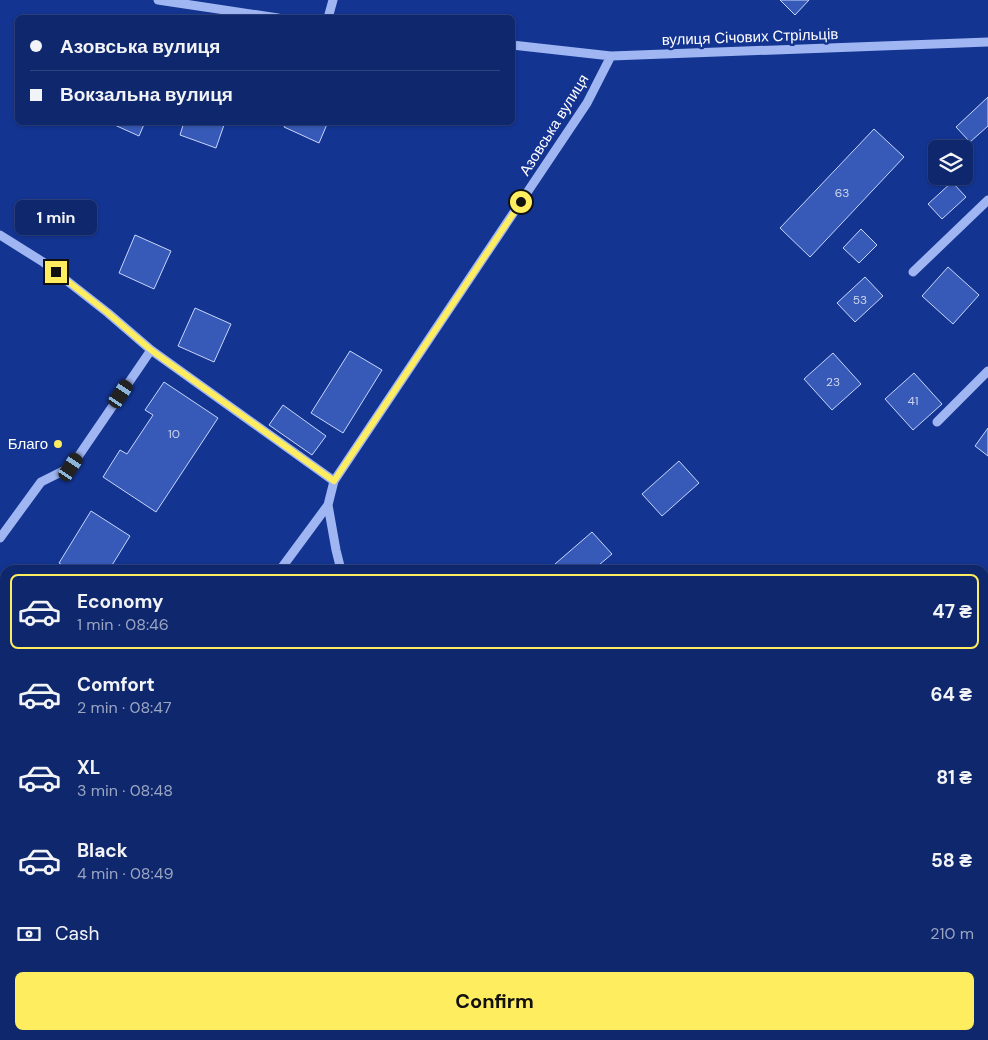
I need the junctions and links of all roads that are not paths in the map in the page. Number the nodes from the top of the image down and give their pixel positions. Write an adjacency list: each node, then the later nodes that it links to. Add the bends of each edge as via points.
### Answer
1 (158, 0): 3 (street)
2 (333, 0): 4 (street)
3 (258, 15)
4 (329, 15)
5 (988, 42): 7 (street, вулиця Січових Стрільців)
6 (515, 45): 7 (street, вулиця Січових Стрільців)
7 (611, 56): 14 (street, Азовська вулиця, via 587,103)
8 (988, 200): 10 (street)
9 (0, 235): 11 (street, via 51,268)
10 (914, 272)
11 (151, 350): 14 (street); 16 (street, via 71,467 41,482)
12 (988, 371): 13 (street)
13 (937, 422)
14 (334, 481): 15 (street, Азовська вулиця)
15 (328, 505): 17 (street); 18 (street)
16 (0, 538)
17 (284, 565)
18 (340, 565)

